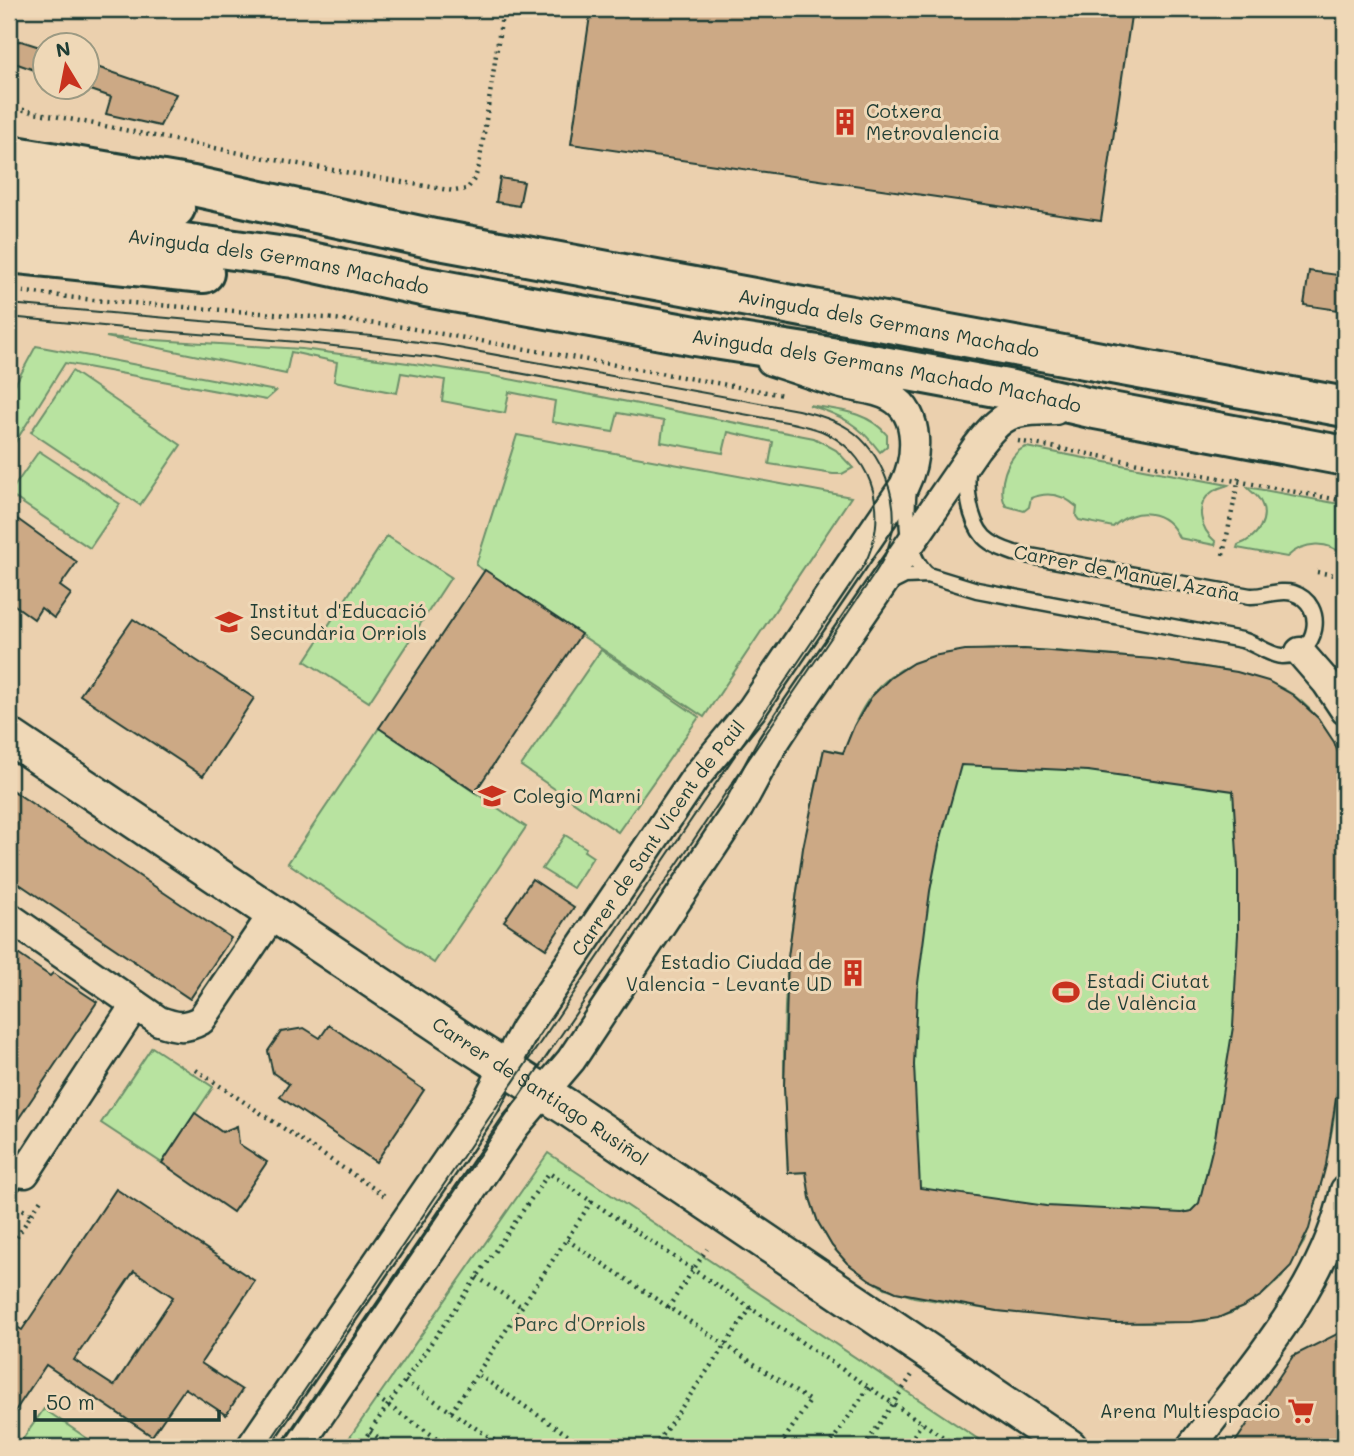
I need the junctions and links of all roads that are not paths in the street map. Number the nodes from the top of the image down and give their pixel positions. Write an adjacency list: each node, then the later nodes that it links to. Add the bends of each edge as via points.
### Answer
1 (9, 155): 4 (main road, Avinguda dels Germans Machado, via 193,186)
2 (9, 185): 4 (main road, Avinguda dels Germans Machado)
3 (9, 219): 6 (main road, Avinguda dels Germans Machado, via 293,258)
4 (434, 239): 8 (main road, Avinguda dels Germans Machado)
5 (9, 253): 6 (main road, Avinguda dels Germans Machado, via 276,281)
6 (426, 287): 7 (main road, Avinguda dels Germans Machado Machado)
7 (695, 336): 9 (main road, Avinguda dels Germans Machado Machado, via 1012,390); 12 (street, Carrer de Sant Vicent de Paül, via 891,397 902,405 911,424 915,450)
8 (1345, 407)
9 (1095, 410): 10 (street, Carrer de Sant Vicent de Paül, via 1021,411 1003,418); 11 (main road, Avinguda dels Germans Machado Machado)
10 (976, 448): 13 (street, Carrer de Sant Vicent de Paül); 16 (lane, Carrer de Manuel Azaña, via 968,468 970,500 978,528 998,548 1250,596 1294,593 1310,606 1316,626)
11 (1345, 456)
12 (911, 471): 13 (lane); 22 (street, Carrer de Sant Vicent de Paül, via 751,709 695,778 525,1029)
13 (910, 545): 14 (lane, via 919,567); 15 (street, Carrer de Sant Vicent de Paül)
14 (928, 575): 15 (lane, via 905,576); 16 (lane, via 977,590 1242,640 1280,656)
15 (876, 594): 23 (street, Carrer de Sant Vicent de Paül, via 772,746 739,807 594,1026)
16 (1300, 652): 17 (street)
17 (1345, 710)
18 (9, 736): 19 (street, Carrer de Santiago Rusiñol)
19 (273, 914): 21 (street, via 201,1020 189,1027 174,1027); 22 (street, Carrer de Santiago Rusiñol)
20 (9, 917): 21 (street)
21 (135, 1005): 24 (street)
22 (505, 1068): 23 (street, Carrer de Santiago Rusiñol); 26 (street, Carrer de Sant Vicent de Paül, via 485,1105)
23 (544, 1093): 27 (street, Carrer de Sant Vicent de Paül, via 515,1126); 28 (street, Carrer de Santiago Rusiñol)
24 (17, 1180)
25 (1345, 1190): 29 (street, via 1325,1255 1292,1311)
26 (251, 1447)
27 (298, 1447)
28 (1069, 1447)
29 (1191, 1447)

